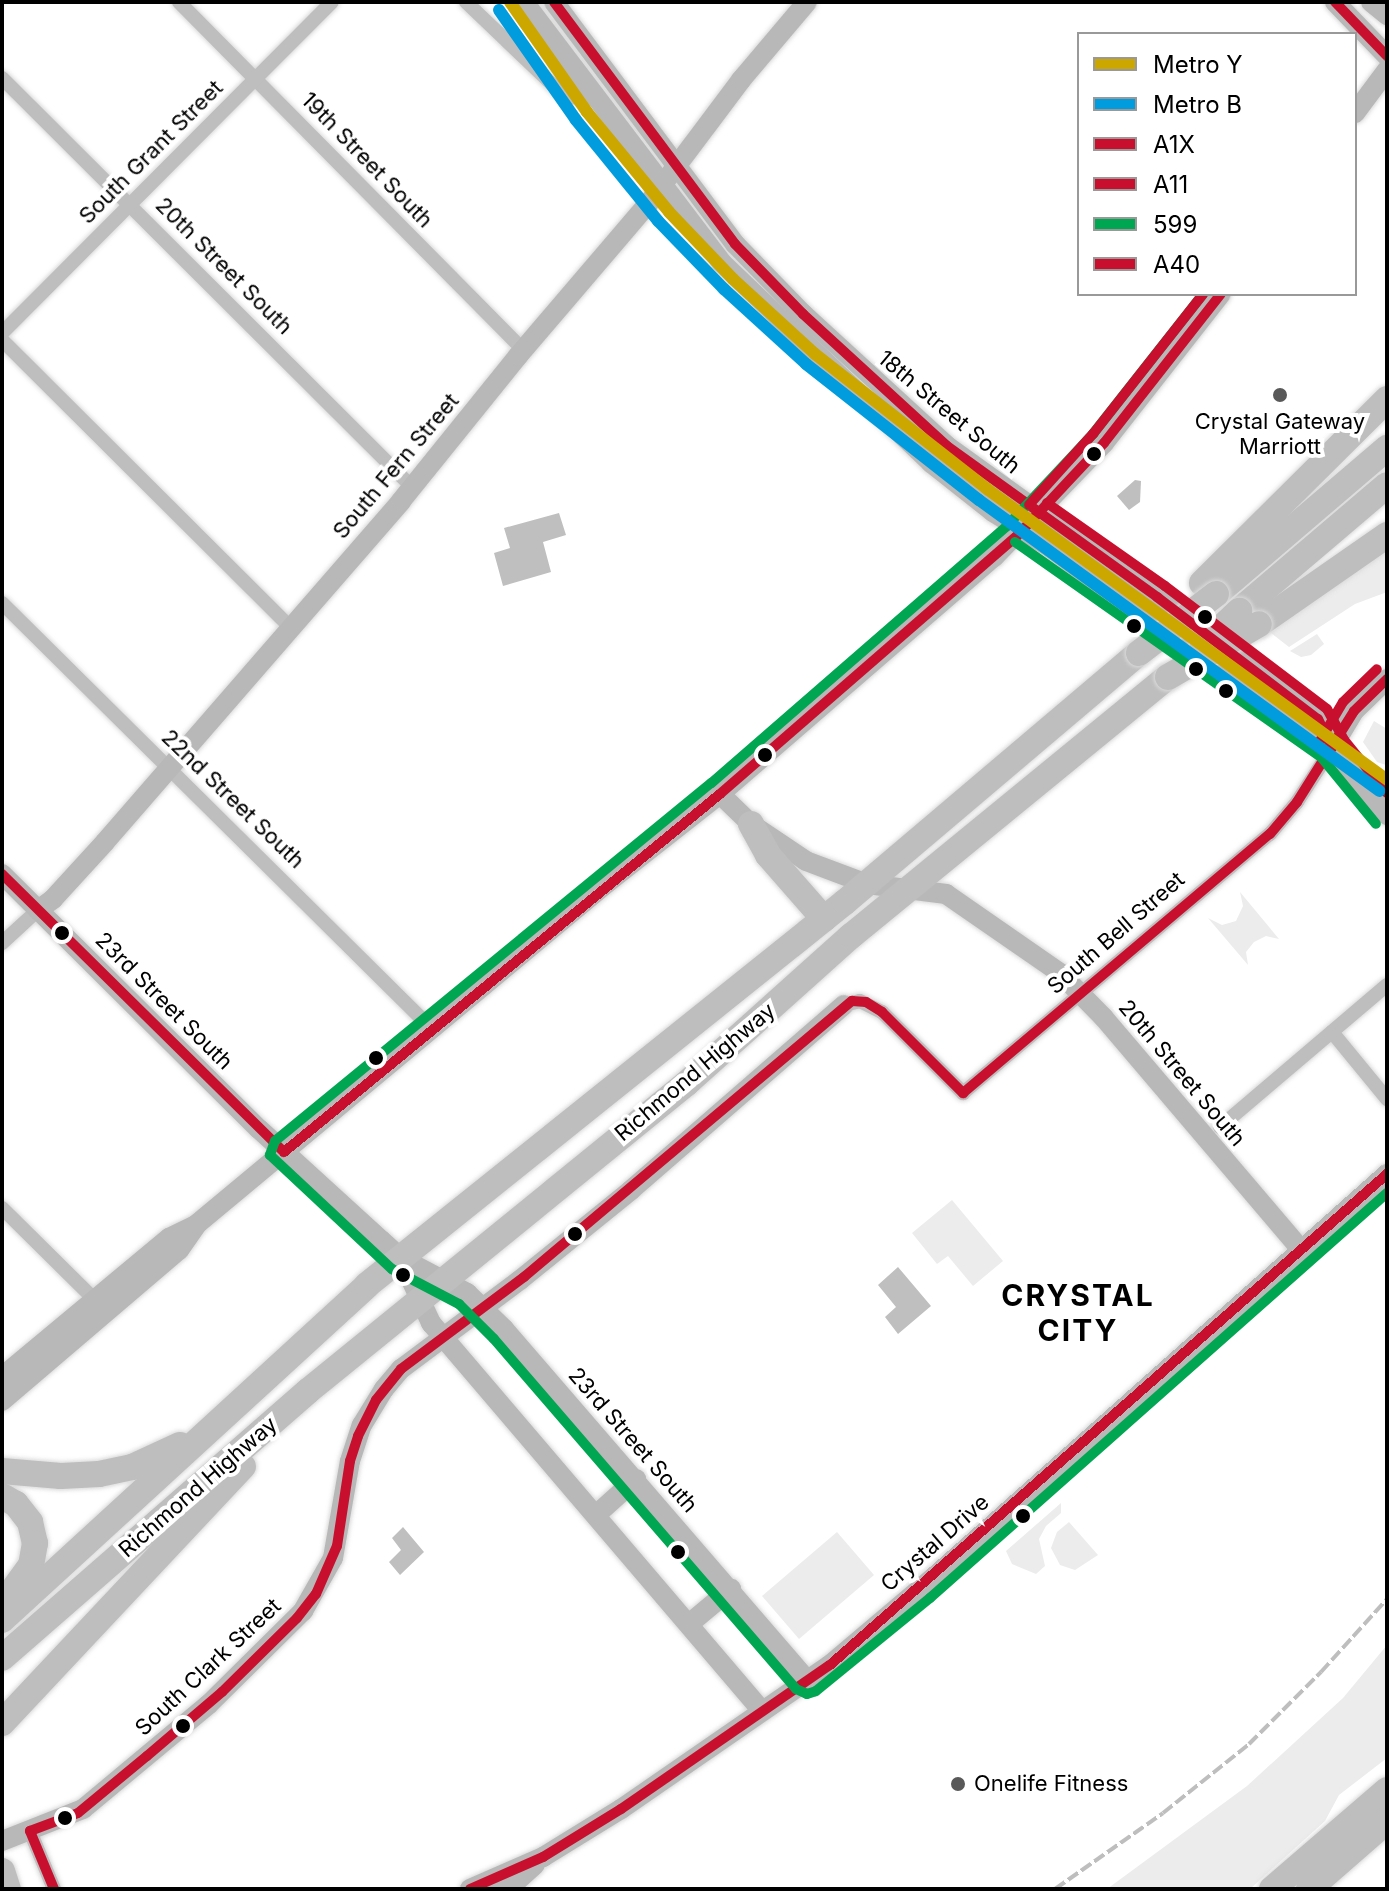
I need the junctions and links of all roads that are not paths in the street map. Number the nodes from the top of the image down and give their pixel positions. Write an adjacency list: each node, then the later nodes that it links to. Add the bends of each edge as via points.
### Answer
1 (179, 2): 13 (street, 19th Street South)
2 (332, 2): 13 (street, South Grant Street)
3 (466, 2): 14 (street, via 558,90 569,97)
4 (524, 2): 14 (street, 18th Street South)
5 (554, 2): 16 (street, 18th Street South)
6 (807, 2): 16 (street, South Fern Street)
7 (1335, 2): 10 (street)
8 (1371, 2): 9 (street)
9 (1387, 15)
10 (1387, 56)
11 (1387, 70): 15 (street)
12 (2, 78): 18 (street, 20th Street South)
13 (256, 78): 18 (street, South Grant Street); 22 (street, 19th Street South)
14 (595, 99): 17 (street, 18th Street South)
15 (1357, 110)
16 (677, 168): 17 (street, South Fern Street); 27 (street, 18th Street South, via 735,244 814,325 947,446)
17 (662, 186): 22 (street, South Fern Street); 28 (street, 18th Street South, via 721,262 915,449)
18 (129, 205): 20 (street, South Grant Street); 26 (street, 20th Street South)
19 (1219, 296): 27 (street, via 1104,443)
20 (2, 333)
21 (2, 340): 33 (street)
22 (523, 350): 26 (street, South Fern Street)
23 (1387, 399): 30 (highway)
24 (1387, 448): 30 (highway)
25 (1387, 485): 32 (highway, Richmond Highway)
26 (412, 487): 33 (street, South Fern Street)
27 (1039, 514): 28 (street); 35 (street, 18th Street South, via 1318,719)
28 (1023, 531): 35 (street, 18th Street South); 37 (street)
29 (1387, 535): 32 (highway)
30 (1209, 588): 41 (highway, Richmond Highway, bridge)
31 (2, 603): 36 (street, 22nd Street South)
32 (1249, 618): 42 (highway, Richmond Highway, bridge, via 1168,677)
33 (291, 628): 36 (street, South Fern Street)
34 (1387, 679): 35 (street, South Bell Street, via 1354,711)
35 (1332, 748): 38 (street, 18th Street South); 47 (street, South Bell Street, via 1270,834)
36 (170, 767): 43 (street, South Fern Street); 49 (street, 22nd Street South)
37 (720, 794): 39 (street, 20th Street South); 49 (street)
38 (1387, 815)
39 (751, 824): 41 (street, 20th Street South, via 814,865); 44 (highway, via 768,855)
40 (2, 874): 43 (street, 23rd Street South)
41 (867, 884): 42 (street, 20th Street South); 44 (highway, Richmond Highway)
42 (908, 890): 47 (street, 20th Street South, via 946,894); 57 (highway, Richmond Highway, via 687,1083)
43 (38, 910): 45 (street, South Fern Street); 53 (street, 23rd Street South)
44 (824, 919): 57 (highway, Richmond Highway)
45 (2, 943)
46 (1387, 985): 50 (street)
47 (1082, 993): 48 (street, South Bell Street, via 963,1093 882,1012 860,1001); 56 (street, 20th Street South)
48 (844, 1005): 59 (street, South Clark Street, via 631,1190)
49 (432, 1029): 53 (street)
50 (1332, 1032): 51 (street); 52 (street)
51 (1387, 1099)
52 (1220, 1127)
53 (284, 1152): 57 (street, 23rd Street South); 58 (street, via 197,1224 169,1238)
54 (1387, 1174): 56 (street, Crystal Drive)
55 (2, 1208): 58 (street)
56 (1302, 1251): 75 (street, Crystal Drive, via 921,1588)
57 (420, 1277): 59 (street, 23rd Street South, via 467,1293); 60 (street, 23rd Street South, via 431,1323); 62 (highway, Richmond Highway); 64 (highway, Richmond Highway, via 295,1348); 68 (highway, via 215,1448)
58 (101, 1306): 61 (street); 63 (street)
59 (483, 1308): 60 (street, South Clark Street); 66 (street, 23rd Street South)
60 (444, 1337): 69 (street, 23rd Street South); 80 (street, South Clark Street, via 401,1369 368,1413 350,1461 333,1558 303,1611 208,1705 88,1805)
61 (2, 1377)
62 (308, 1391): 68 (highway, Richmond Highway); 77 (highway)
63 (2, 1401)
64 (204, 1432): 65 (highway, via 151,1460 99,1474); 72 (highway, Richmond Highway)
65 (2, 1471)
66 (636, 1479): 69 (street); 70 (street, 23rd Street South)
67 (2, 1496): 71 (highway, via 30,1522 35,1543 31,1565)
68 (172, 1508): 74 (highway, Richmond Highway)
69 (596, 1515): 73 (street, 23rd Street South)
70 (731, 1589): 73 (street); 75 (street, 23rd Street South)
71 (2, 1605)
72 (2, 1620)
73 (689, 1624): 76 (street, 23rd Street South)
74 (2, 1658)
75 (807, 1680): 76 (street, Crystal Drive)
76 (762, 1711): 82 (street, Crystal Drive, via 662,1783)
77 (2, 1723)
78 (1387, 1790): 89 (highway)
79 (1387, 1821): 90 (highway)
80 (30, 1831): 81 (street, South Clark Street); 86 (street)
81 (2, 1841)
82 (543, 1857): 87 (street, Crystal Drive); 88 (street)
83 (2, 1871): 85 (highway)
84 (2, 1880): 85 (highway)
85 (7, 1889)
86 (54, 1889)
87 (470, 1889)
88 (508, 1889)
89 (1272, 1889)
90 (1309, 1889)

